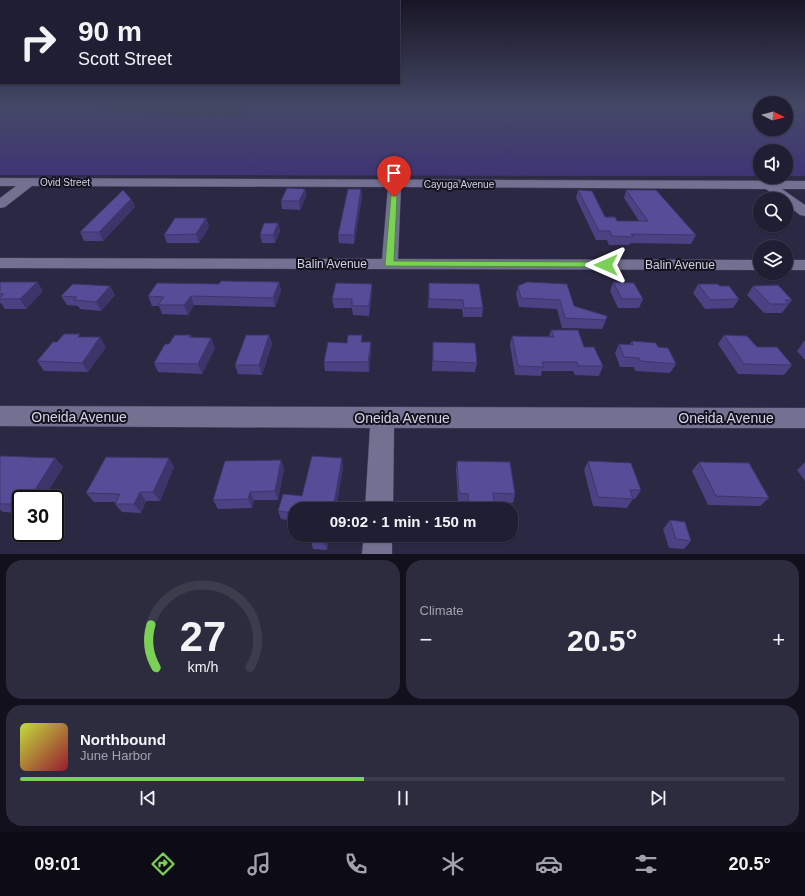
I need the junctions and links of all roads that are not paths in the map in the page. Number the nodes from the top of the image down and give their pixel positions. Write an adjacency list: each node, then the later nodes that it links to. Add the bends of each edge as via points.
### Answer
1 (0, 182): 2 (street)
2 (29, 182): 3 (street, Ovid Street); 7 (street, Ovid Street)
3 (113, 183): 4 (street, Cayuga Avenue)
4 (395, 184): 5 (street, Cayuga Avenue); 10 (street)
5 (769, 185): 6 (street, Cayuga Avenue); 8 (street)
6 (805, 185)
7 (0, 204)
8 (805, 212)
9 (0, 263): 10 (street, Balin Avenue)
10 (390, 264): 11 (street, Balin Avenue)
11 (753, 265)
12 (793, 265): 13 (street)
13 (805, 265)
14 (0, 416): 15 (street, Oneida Avenue)
15 (382, 418): 16 (street, Oneida Avenue); 17 (street)
16 (805, 418)
17 (379, 502)
18 (378, 542): 19 (street)
19 (377, 554)

